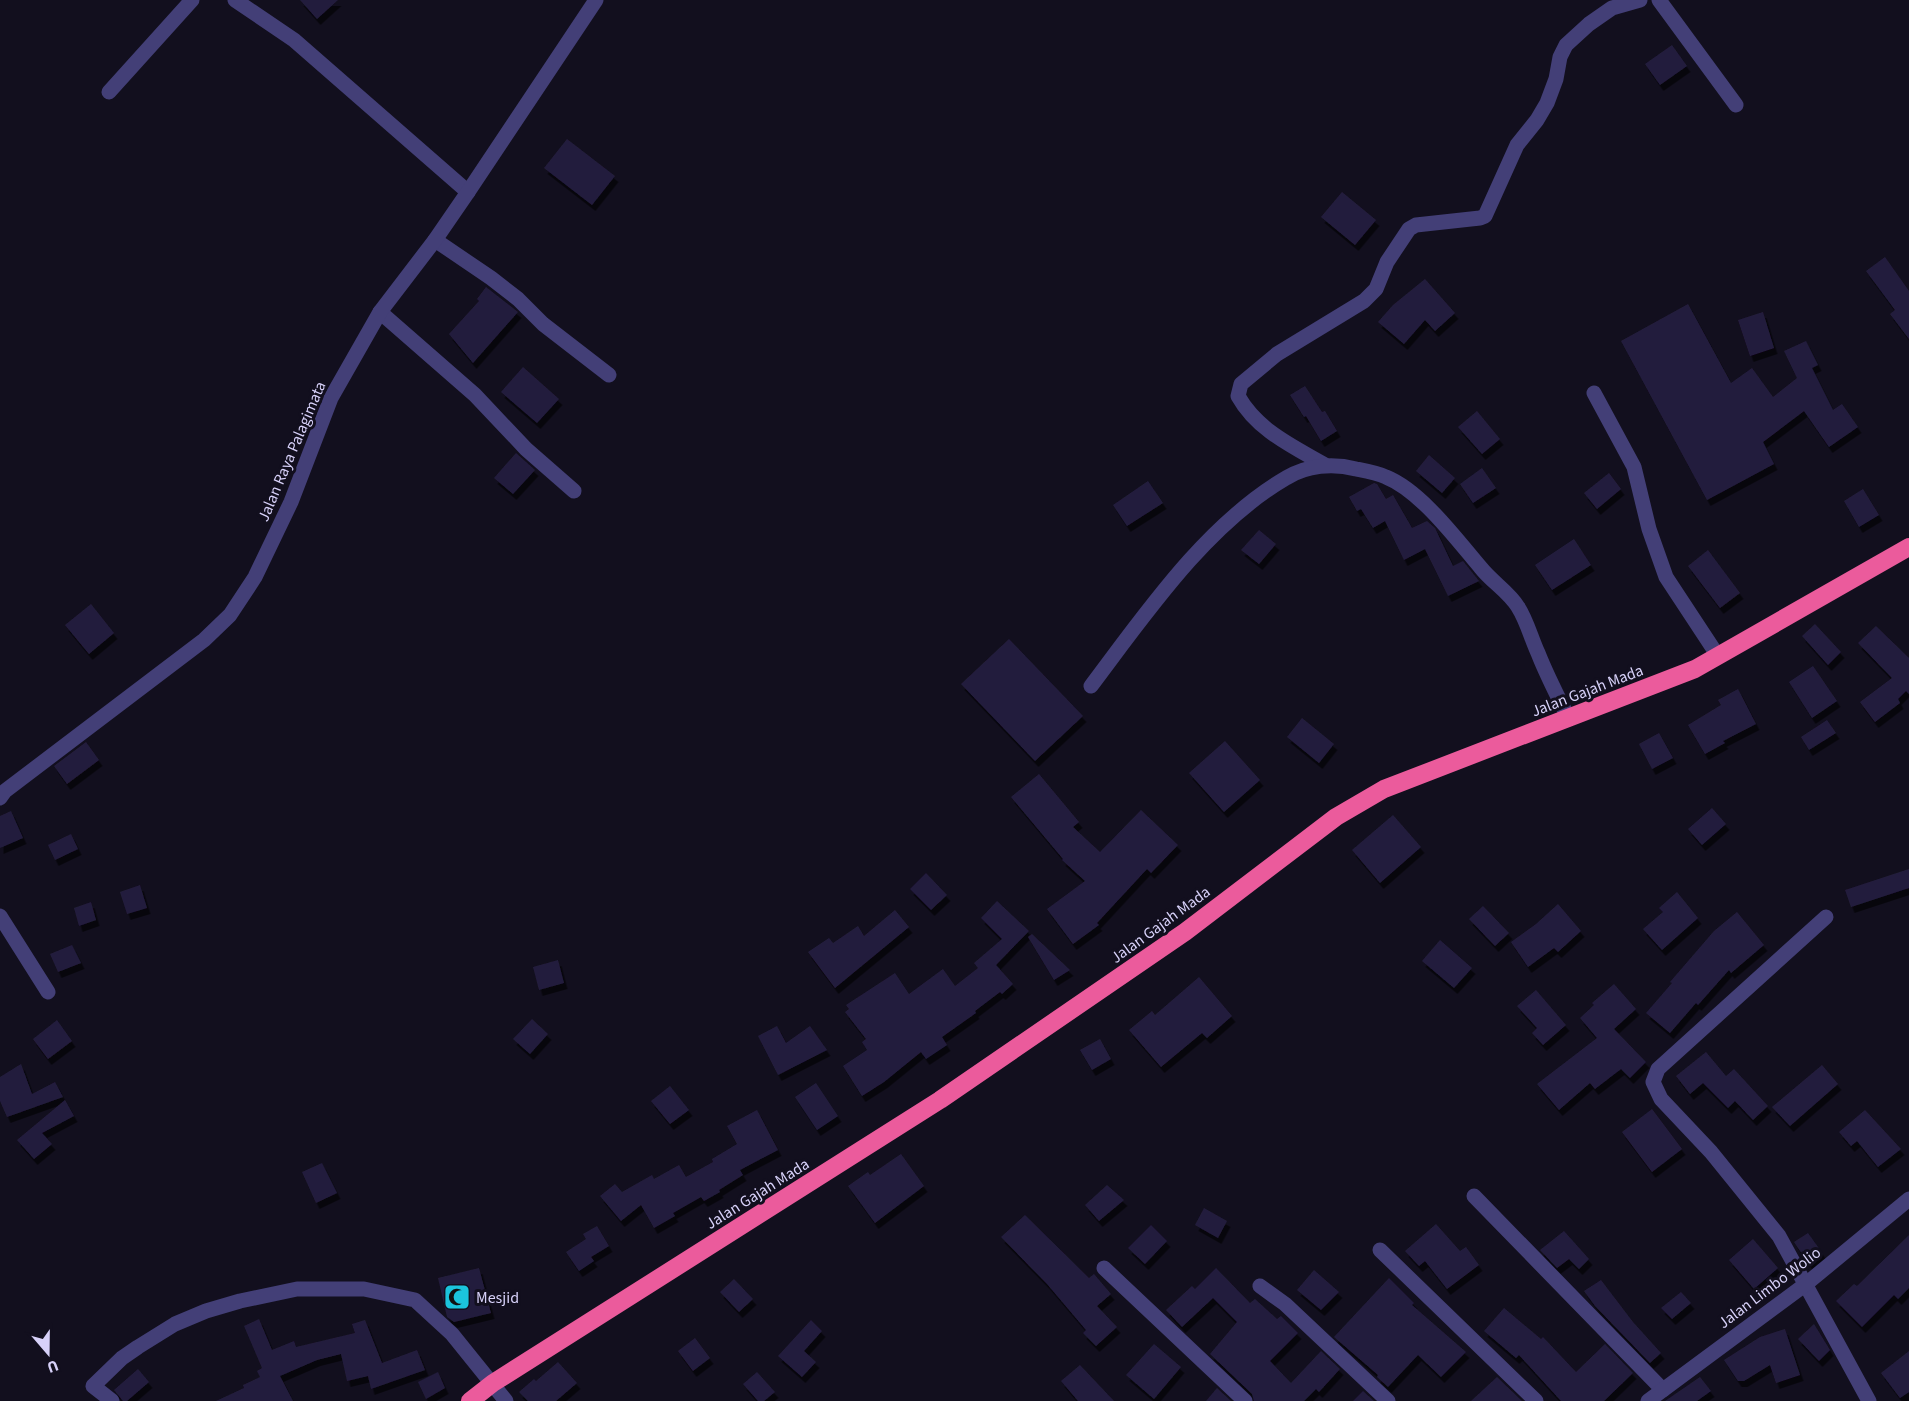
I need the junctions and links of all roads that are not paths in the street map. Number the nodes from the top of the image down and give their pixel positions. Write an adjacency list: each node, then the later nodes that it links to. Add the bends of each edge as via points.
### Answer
1 (192, 0): 6 (street)
2 (235, 0): 8 (street, via 294,40)
3 (596, 0): 8 (street, Jalan Raya Palagimata)
4 (1640, 0): 13 (street, via 1612,8 1566,45 1547,103 1517,145 1485,216 1409,229 1387,262 1376,289 1364,302 1277,354 1241,384 1238,396 1246,411 1270,433)
5 (1659, 0): 7 (street)
6 (109, 92)
7 (1736, 105)
8 (468, 192): 9 (street, Jalan Raya Palagimata)
9 (435, 240): 10 (street, Jalan Raya Palagimata); 11 (street, via 491,278)
10 (380, 312): 14 (street, via 475,394 526,449); 19 (street, Jalan Raya Palagimata, via 331,398 291,502 255,577 230,615 204,640)
11 (609, 375)
12 (1594, 393): 16 (street, via 1634,467 1666,577)
13 (1325, 465): 17 (street, via 1287,477 1219,529 1148,611); 18 (street, via 1387,477 1406,489 1460,541 1518,606)
14 (574, 491)
15 (1909, 548): 16 (highway, Jalan Gajah Mada)
16 (1718, 656): 18 (highway, Jalan Gajah Mada, via 1677,677)
17 (1091, 686)
18 (1569, 719): 29 (highway, Jalan Gajah Mada, via 1384,789 1336,817 1185,932 940,1100)
19 (2, 792)
20 (0, 916): 22 (street)
21 (1826, 917): 27 (street, via 1658,1070 1653,1082 1661,1099 1711,1152 1779,1236)
22 (48, 992)
23 (1474, 1197): 30 (street)
24 (1909, 1199): 27 (street, Jalan Limbo Wolio)
25 (1380, 1250): 36 (street)
26 (1104, 1268): 34 (street)
27 (1806, 1284): 30 (street, Jalan Limbo Wolio); 38 (street)
28 (1260, 1286): 35 (street, via 1285,1304)
29 (493, 1383): 31 (street, via 452,1334 415,1300 364,1289 297,1288 206,1311 175,1324 122,1358 93,1386); 32 (highway, Jalan Gajah Mada); 33 (street)
30 (1663, 1389): 37 (street, Jalan Limbo Wolio)
31 (112, 1401)
32 (470, 1401)
33 (506, 1401)
34 (1245, 1401)
35 (1388, 1401)
36 (1536, 1401)
37 (1648, 1401)
38 (1869, 1401)

